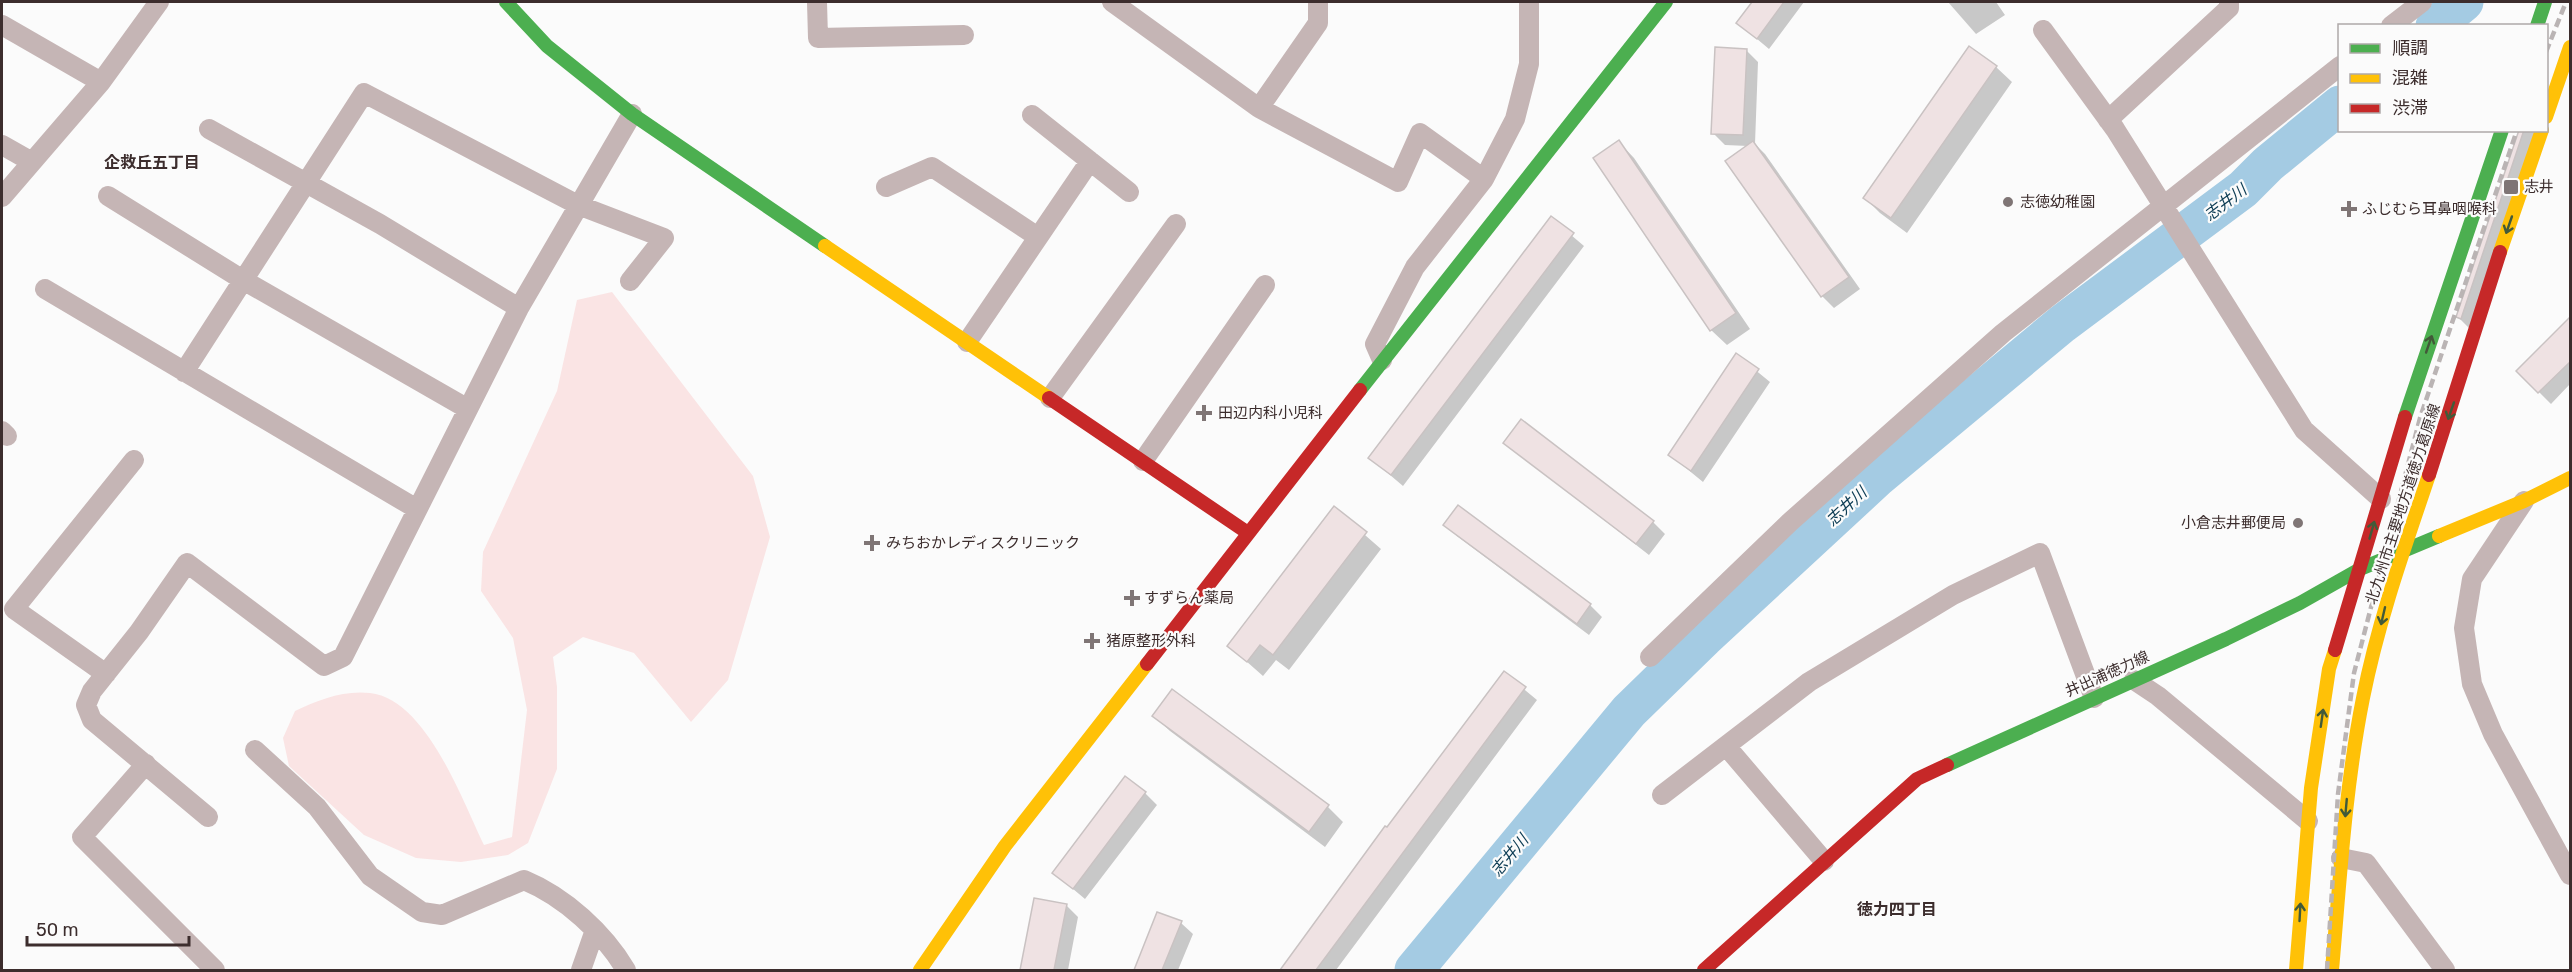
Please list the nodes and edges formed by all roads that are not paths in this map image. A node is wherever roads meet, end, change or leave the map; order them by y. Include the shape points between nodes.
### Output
1 (159, 2) edge
2 (506, 2) edge
3 (817, 2) edge
4 (1112, 2) edge
5 (1318, 2) edge
6 (1529, 2) edge
7 (1666, 2) edge
8 (2229, 2) edge
9 (2422, 2) edge
10 (2546, 2) edge
11 (2394, 24) edge
12 (2538, 24) edge
13 (2, 25) edge
14 (2043, 30) dead end
15 (964, 35) dead end
16 (2571, 47) edge
17 (2338, 68) edge
18 (101, 82) junction
19 (1259, 108) junction
20 (632, 114) junction
21 (2548, 114) edge
22 (1032, 115) dead end
23 (2108, 120) junction
24 (209, 129) dead end
25 (2501, 132) edge
26 (2541, 132) edge
27 (2, 145) edge
28 (1090, 161) junction
29 (32, 162) junction
30 (1484, 179) junction
31 (305, 182) junction
32 (886, 188) dead end
33 (1130, 192) dead end
34 (108, 196) dead end
35 (2, 197) edge
36 (2164, 204) junction
37 (578, 205) junction
38 (1176, 224) dead end
39 (1038, 237) junction
40 (243, 280) junction
41 (630, 281) dead end
42 (1265, 285) dead end
43 (45, 289) dead end
44 (519, 308) junction
45 (967, 342) junction
46 (1382, 360) junction
47 (184, 372) junction
48 (1050, 398) junction
49 (468, 409) junction
50 (134, 460) dead end
51 (1143, 461) junction
52 (2571, 478) edge
53 (2381, 499) junction
54 (2524, 501) junction
55 (417, 509) junction
56 (1248, 533) junction
57 (2401, 552) junction
58 (2360, 569) junction
59 (1650, 657) dead end
60 (106, 674) junction
61 (2134, 680) junction
62 (2094, 698) junction
63 (1726, 746) junction
64 (255, 750) dead end
65 (146, 765) junction
66 (1662, 795) dead end
67 (208, 817) dead end
68 (2308, 821) junction
69 (2341, 858) junction
70 (1824, 861) junction
71 (2571, 875) edge
72 (594, 930) junction
73 (1717, 966) edge
74 (928, 967) edge
75 (215, 970) edge
76 (580, 970) edge
77 (626, 970) edge
78 (2296, 970) edge
79 (2332, 970) edge
80 (2445, 970) edge

1 - 18 street
2 - 20 main road via 545,43
3 - 15 street via 818,38
4 - 19 street
5 - 19 street via 1318,23
6 - 30 street via 1529,64 1515,119
7 - 46 main road
8 - 23 street via 2229,8
9 - 11 street
10 - 12 main road
13 - 18 street
14 - 23 street
16 - 21 main road
17 - 36 street
18 - 29 street
19 - 30 street via 1398,182 1420,133
20 - 37 street
20 - 45 main road
22 - 28 street
23 - 36 street
24 - 31 street
53 -> 25 main road, 北九州市主要地方道徳力葛原線 via 2417,379
26 -> 57 main road, 北九州市主要地方道徳力葛原線
27 - 29 street
28 - 33 street
28 - 39 street
29 - 35 street
30 - 46 street via 1415,267 1375,344
31 - 37 street via 364,93
31 - 40 street
31 - 44 street
32 - 39 street via 932,167
34 - 40 street
36 - 53 street via 2304,430
36 - 59 street via 1994,341 1790,522
37 - 41 street via 664,238
37 - 44 street
38 - 48 street
39 - 45 street
40 - 47 street
40 - 49 street
42 - 51 street
43 - 47 street
44 - 49 street
45 - 48 main road
46 - 56 main road
47 - 55 street
48 - 51 main road
49 - 55 street
50 - 60 street via 14,609
51 - 56 main road
52 - 54 main road, 井出浦徳力線
58 -> 53 main road, 北九州市主要地方道徳力葛原線
54 - 57 main road, 井出浦徳力線
54 - 71 street via 2472,579 2464,628 2472,684 2493,734
55 - 60 street via 344,657 324,666 187,563
56 - 74 main road via 1005,846
57 - 58 main road, 井出浦徳力線
57 -> 69 main road, 北九州市主要地方道徳力葛原線 via 2363,698
58 - 61 main road, 井出浦徳力線 via 2300,603
68 -> 58 main road, 北九州市主要地方道徳力葛原線 via 2329,669
60 - 65 street via 86,705 92,720
61 - 62 main road, 井出浦徳力線
61 - 68 street
62 - 63 street via 2040,553 1953,595 1809,682
62 - 70 main road, 井出浦徳力線 via 1917,779
63 - 66 street
63 - 70 street
64 - 72 street via 317,807 370,876 422,912 442,915 524,880 545,889
65 - 67 street
65 - 75 street via 81,837
78 -> 68 main road, 北九州市主要地方道徳力葛原線
69 - 79 main road, 北九州市主要地方道徳力葛原線
69 - 80 street via 2366,863
70 - 73 main road, 井出浦徳力線
72 - 76 street
72 - 77 street via 615,951

